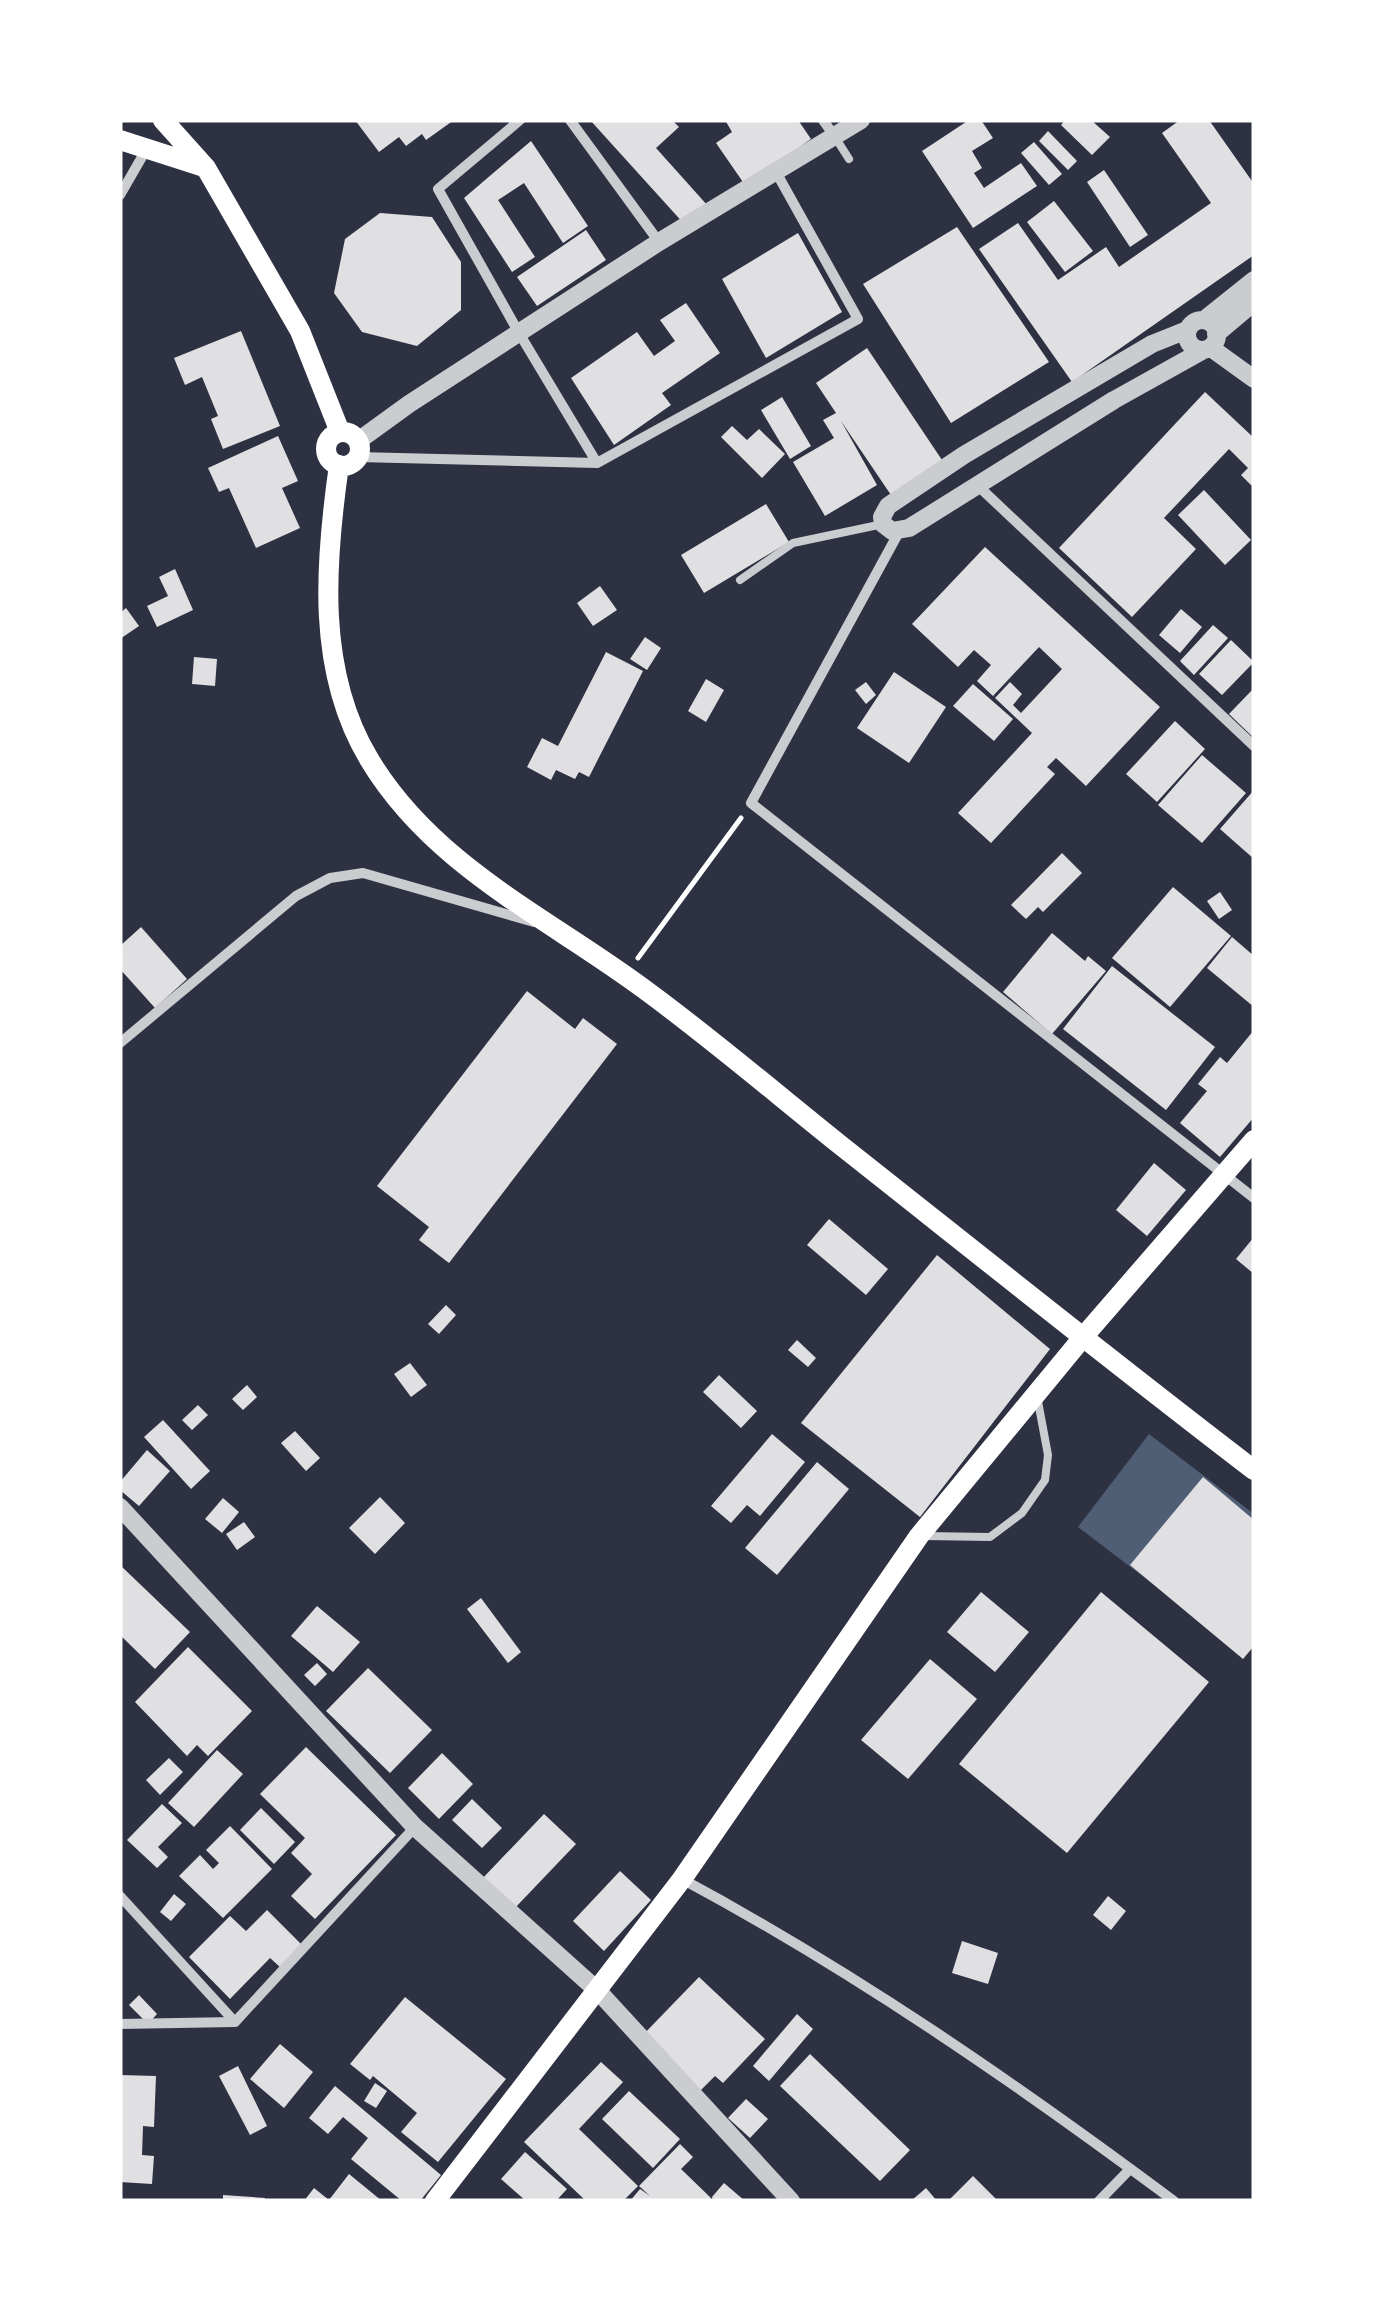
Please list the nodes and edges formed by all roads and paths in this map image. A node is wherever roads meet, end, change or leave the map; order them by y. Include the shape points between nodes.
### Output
1 (163, 120) edge
2 (520, 120) edge
3 (570, 120) edge
4 (823, 120) edge
5 (861, 120) edge
6 (835, 137) junction
7 (120, 140) edge
8 (146, 150) junction
9 (848, 159) dead end
10 (206, 168) junction
11 (776, 172) junction
12 (120, 195) edge
13 (659, 242) junction
14 (1254, 280) edge
15 (1254, 302) edge
16 (519, 333) junction
17 (1204, 337) junction
18 (1254, 379) edge
19 (349, 449) junction
20 (598, 463) junction
21 (976, 484) junction
22 (890, 528) junction
23 (740, 580) dead end
24 (1254, 746) edge
25 (751, 803) junction
26 (554, 928) junction
27 (626, 976) junction
28 (120, 1043) edge
29 (1254, 1140) edge
30 (1223, 1177) junction
31 (1254, 1198) edge
32 (1084, 1336) junction
33 (1037, 1394) junction
34 (1254, 1470) edge
35 (120, 1507) edge
36 (919, 1536) junction
37 (415, 1827) junction
38 (682, 1879) junction
39 (120, 1896) edge
40 (598, 1991) junction
41 (236, 2022) junction
42 (120, 2024) edge
43 (1130, 2168) junction
44 (435, 2201) edge
45 (791, 2201) edge
46 (1099, 2201) edge
47 (1174, 2201) edge

1 - 10 main road
2 - 16 street via 438,189
3 - 13 street
4 - 6 street
5 - 6 street
6 - 9 lane
6 - 11 street
7 - 8 main road
8 - 10 main road
8 - 12 street
10 - 19 main road via 300,331
11 - 13 street
11 - 20 street via 858,319
13 - 16 street
14 - 17 street
15 - 17 street
16 - 19 street
16 - 20 street
17 - 18 street
17 - 21 street
17 - 22 street via 1152,344 964,455 892,502 884,511
19 - 20 street
19 - 26 main road via 328,557 338,686 392,794 455,860
21 - 22 street via 909,528
21 - 24 street
22 - 23 lane via 792,543
22 - 25 street
25 - 27 path
25 - 30 street
26 - 27 main road
26 - 28 street via 363,873 330,878 296,896
27 - 32 main road
29 - 30 main road
30 - 31 street
30 - 32 main road
32 - 33 main road
32 - 34 main road
33 - 36 main road
33 - 36 lane via 1048,1455 1045,1480 1022,1512 990,1536
35 - 37 street
36 - 38 main road
37 - 40 street
37 - 41 street
38 - 40 main road
38 - 43 street via 768,1925 942,2036
39 - 41 street
40 - 44 main road
40 - 45 street
41 - 42 street
43 - 46 street
43 - 47 street

